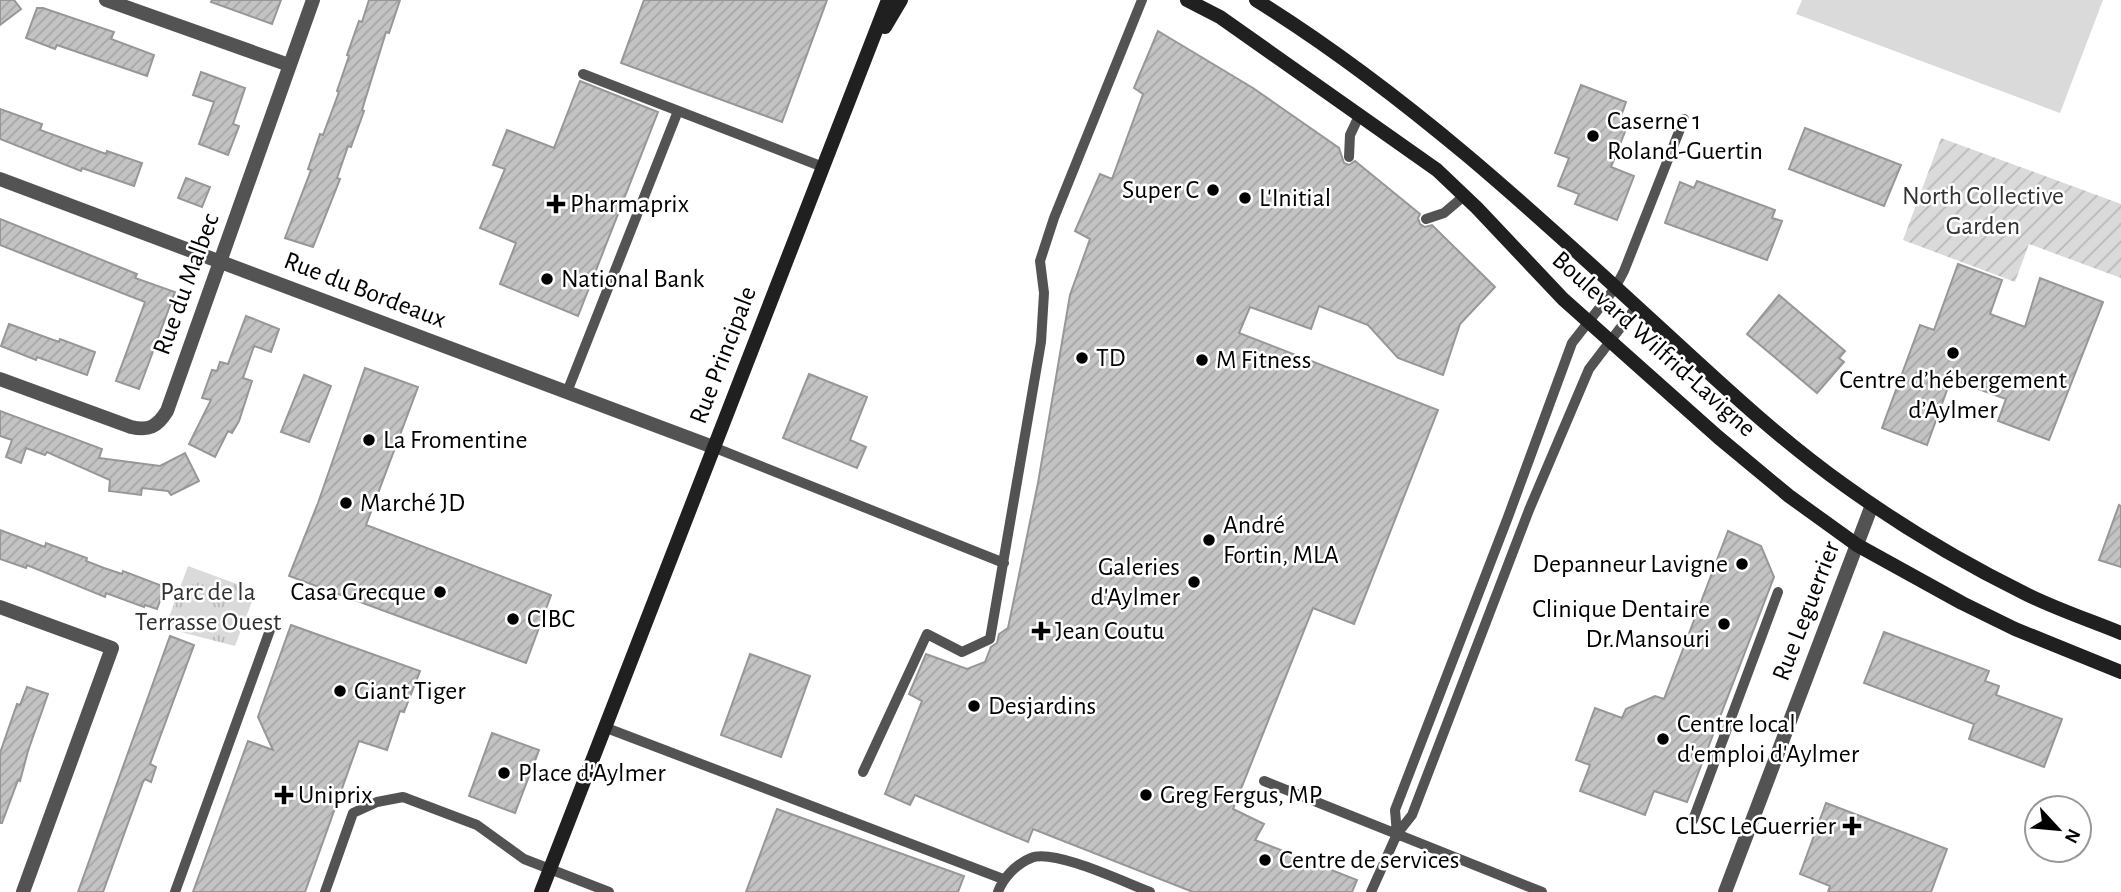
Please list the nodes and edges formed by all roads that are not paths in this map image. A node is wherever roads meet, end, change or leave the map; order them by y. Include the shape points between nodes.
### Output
1 (106, 0) edge
2 (313, 0) edge
3 (888, 0) edge
4 (901, 0) edge
5 (1142, 0) edge
6 (1187, 0) edge
7 (1255, 0) edge
8 (864, 61) junction
9 (289, 65) junction
10 (583, 74) dead end
11 (678, 111) junction
12 (1360, 114) junction
13 (1684, 119) dead end
14 (1349, 157) dead end
15 (822, 167) junction
16 (0, 179) edge
17 (1464, 196) junction
18 (1426, 219) dead end
19 (221, 262) junction
20 (1615, 288) junction
21 (1637, 306) junction
22 (1588, 320) junction
23 (1610, 339) junction
24 (0, 379) edge
25 (567, 392) junction
26 (713, 447) junction
27 (1872, 505) junction
28 (1857, 545) junction
29 (1004, 564) junction
30 (1778, 592) dead end
31 (0, 607) edge
32 (270, 630) dead end
33 (2121, 633) edge
34 (2121, 672) edge
35 (604, 727) junction
36 (863, 772) dead end
37 (1264, 781) dead end
38 (1693, 820) dead end
39 (1397, 834) junction
40 (549, 870) junction
41 (1003, 879) junction
42 (23, 892) edge
43 (175, 892) edge
44 (325, 892) edge
45 (541, 892) edge
46 (609, 892) edge
47 (998, 892) edge
48 (1150, 892) edge
49 (1371, 892) edge
50 (1542, 892) edge
51 (1725, 892) edge

1 - 9 street
2 - 9 street, Rue du Malbec
3 - 8 main road, Rue Principale
4 - 8 main road
5 - 29 lane via 1040,261 1044,293 1041,342
6 - 12 main road, Boulevard Wilfrid-Lavigne via 1220,17
7 - 20 main road, Boulevard Wilfrid-Lavigne via 1348,60 1417,112
8 - 15 main road, Rue Principale
9 - 19 street, Rue du Malbec
10 - 11 lane
11 - 15 lane
11 - 25 lane
12 - 14 lane via 1350,135
12 - 17 main road, Boulevard Wilfrid-Lavigne via 1437,170
13 - 20 lane
15 - 26 main road, Rue Principale
16 - 19 street, Rue du Bordeaux
17 - 18 lane via 1444,213
17 - 22 main road, Boulevard Wilfrid-Lavigne
19 - 24 street, Rue du Malbec via 167,411 152,428 131,427
19 - 25 street, Rue du Bordeaux
20 - 21 main road, Boulevard Wilfrid-Lavigne
20 - 22 lane
21 - 23 lane
21 - 27 main road, Boulevard Wilfrid-Lavigne via 1783,438
22 - 23 main road, Boulevard Wilfrid-Lavigne
22 - 39 lane via 1572,343 1395,810
23 - 28 main road, Boulevard Wilfrid-Lavigne via 1755,470
23 - 39 lane via 1589,369 1529,510 1412,815
25 - 26 street, Rue du Bordeaux
26 - 29 lane
26 - 35 main road, Rue Principale
27 - 28 street, Rue Leguerrier
27 - 33 main road, Boulevard Wilfrid-Lavigne via 2018,590
28 - 34 main road, Boulevard Wilfrid-Lavigne via 2015,629
28 - 51 street, Rue Leguerrier
29 - 36 lane via 990,639 962,652 927,634
30 - 38 lane
31 - 42 street via 112,648
32 - 43 lane
35 - 40 main road, Rue Principale
35 - 41 lane
37 - 39 lane
39 - 49 lane
39 - 50 lane
40 - 44 lane via 524,859 477,825 403,797 353,813
40 - 45 main road, Rue Principale
40 - 46 lane
41 - 47 lane
41 - 48 lane via 1032,857 1059,857

